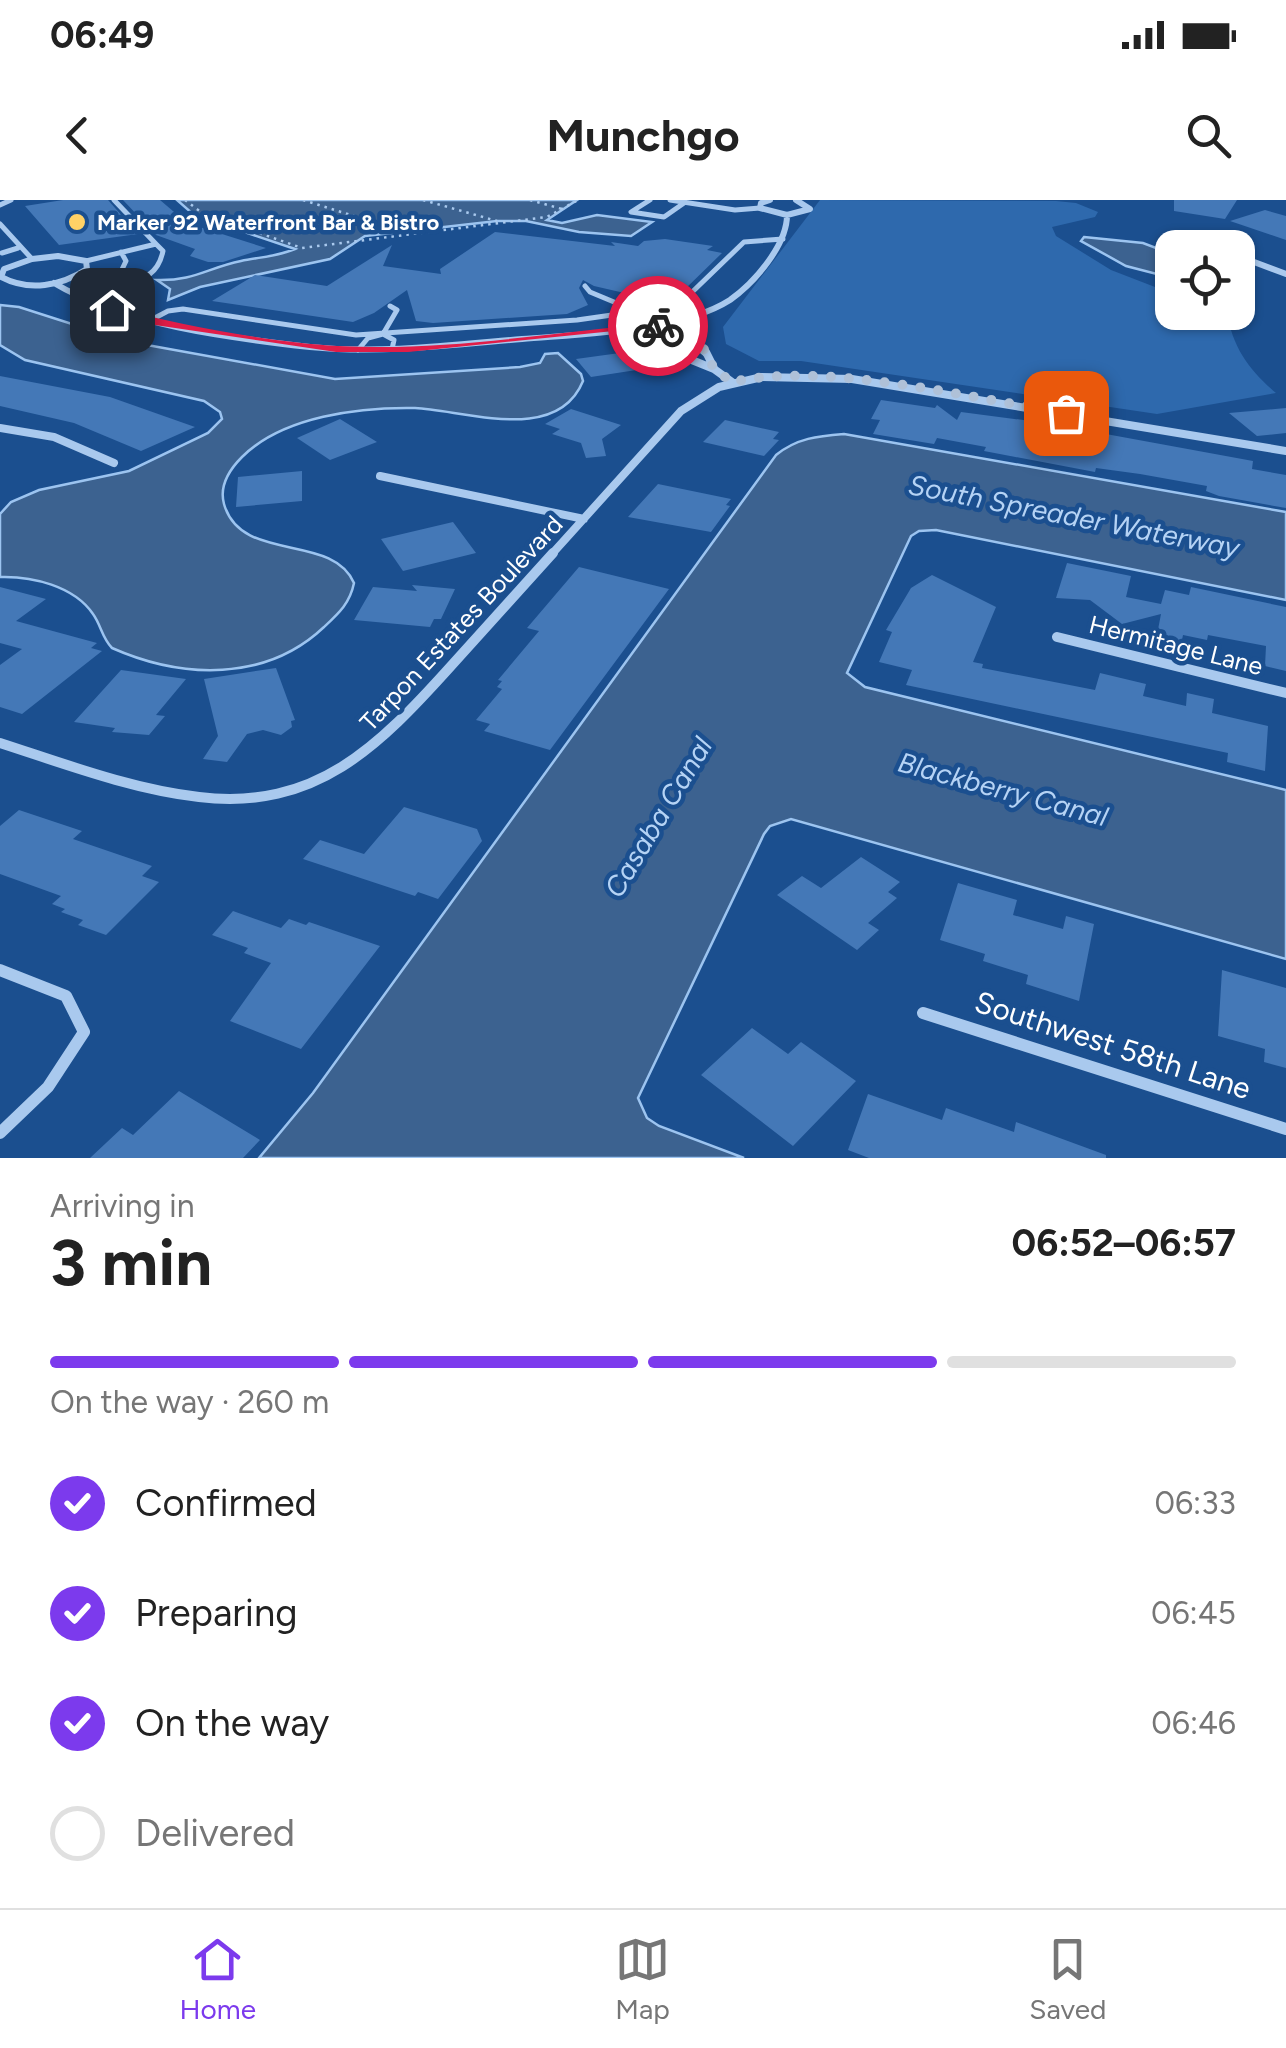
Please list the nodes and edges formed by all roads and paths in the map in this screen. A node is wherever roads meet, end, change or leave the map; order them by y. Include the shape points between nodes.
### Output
1 (11, 200) edge
2 (114, 200) edge
3 (186, 200) edge
4 (303, 200) edge
5 (423, 200) edge
6 (530, 200) edge
7 (578, 200) edge
8 (650, 200) edge
9 (670, 200) edge
10 (768, 200) edge
11 (796, 200) edge
12 (684, 204) junction
13 (759, 204) edge
14 (0, 205) edge
15 (562, 209) junction
16 (787, 215) junction
17 (502, 223) junction
18 (0, 224) edge
19 (413, 234) junction
20 (783, 240) junction
21 (156, 244) junction
22 (18, 248) junction
23 (121, 252) junction
24 (2, 253) edge
25 (32, 259) junction
26 (86, 261) junction
27 (1255, 262) edge
28 (2, 269) edge
29 (1286, 274) edge
30 (74, 278) junction
31 (2, 281) edge
32 (54, 283) junction
33 (585, 286) dead end
34 (390, 306) dead end
35 (112, 310) junction
36 (638, 312) junction
37 (149, 321) junction
38 (668, 324) junction
39 (638, 329) junction
40 (382, 334) junction
41 (358, 350) junction
42 (392, 350) junction
43 (714, 369) junction
44 (732, 382) junction
45 (0, 428) edge
46 (1286, 451) edge
47 (114, 463) dead end
48 (380, 476) dead end
49 (584, 519) junction
50 (1056, 637) dead end
51 (1286, 693) edge
52 (0, 743) edge
53 (0, 970) edge
54 (923, 1013) dead end
55 (1286, 1129) edge
56 (0, 1133) edge

1 - 14 lane
2 - 21 lane
3 - 19 path via 206,215 302,248
4 - 19 path
5 - 17 path
6 - 15 path
7 - 15 path
8 - 12 lane via 631,212 664,217
9 - 12 lane
10 - 13 street
11 - 16 street via 810,209
12 - 13 lane via 735,210
13 - 16 street
15 - 17 path
16 - 20 street
17 - 19 path
18 - 22 lane
20 - 36 lane via 744,242 686,298
20 - 38 street via 728,302
21 - 23 lane
21 - 23 lane via 163,251 157,268 132,283 117,280 126,261
22 - 24 lane
22 - 25 lane
23 - 26 lane
25 - 26 street
25 - 28 street
26 - 30 street via 87,269
27 - 29 street
28 - 31 street
30 - 32 street
30 - 35 street via 104,296
31 - 32 street
32 - 35 street
33 - 36 lane
34 - 40 lane via 397,310
35 - 37 street
36 - 38 lane
36 - 39 lane via 630,318
36 - 40 lane
37 - 40 lane via 183,310
37 - 41 street
38 - 39 street
38 - 43 street via 705,350
39 - 42 street
39 - 43 street
40 - 41 lane
40 - 42 lane via 394,340
41 - 42 street
43 - 44 street
44 - 46 street, Tarpon Estates Boulevard via 785,375 852,380
44 - 49 street, Tarpon Estates Boulevard via 690,403
45 - 47 street via 54,437
48 - 49 street
49 - 52 street, Tarpon Estates Boulevard via 393,730 332,774 246,798 188,799
50 - 51 street, Hermitage Lane
53 - 56 street via 66,996 84,1032 68,1066
54 - 55 street, Southwest 58th Lane

